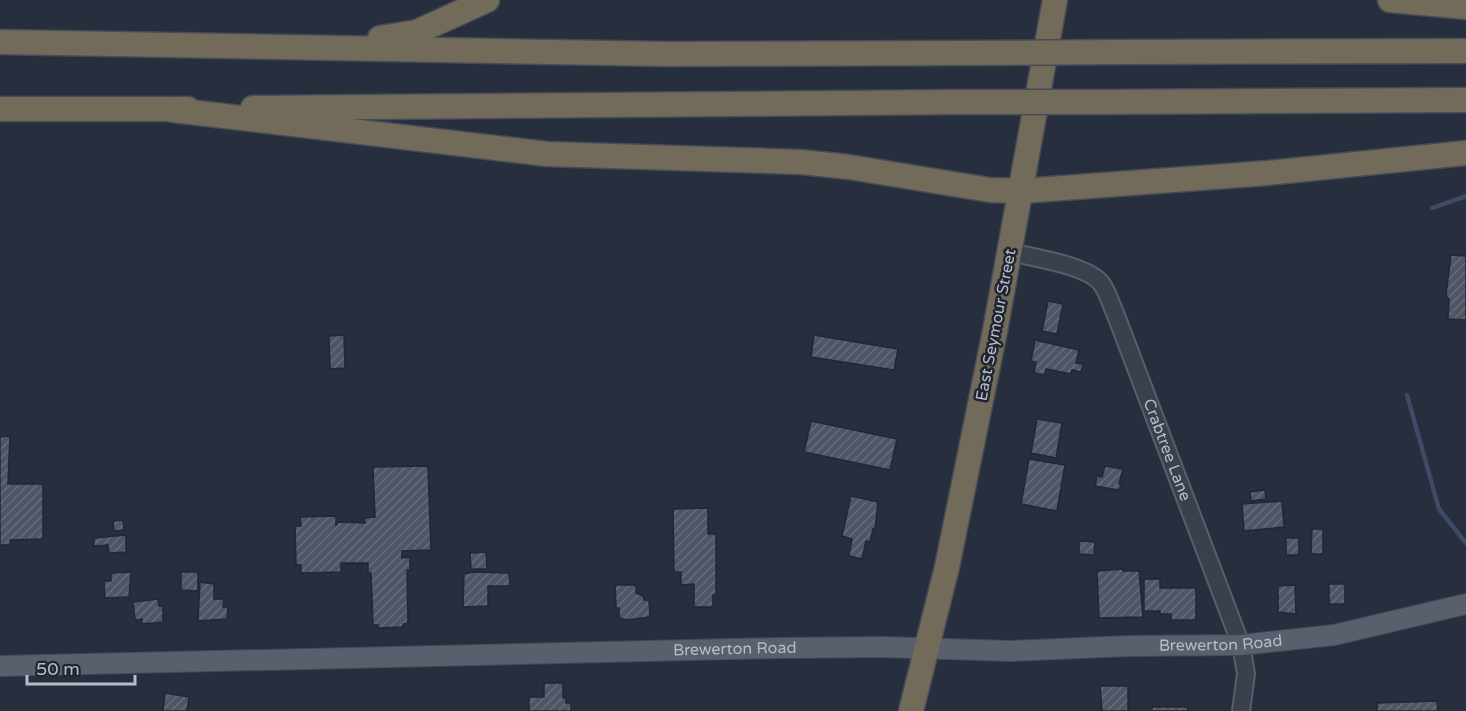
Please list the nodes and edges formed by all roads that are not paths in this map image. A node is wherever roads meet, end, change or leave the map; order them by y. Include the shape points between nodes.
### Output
1 (487, 0) edge
2 (1055, 0) edge
3 (1390, 0) edge
4 (1466, 8) edge
5 (442, 11) edge
6 (0, 42) edge
7 (300, 47) junction
8 (1466, 51) edge
9 (1466, 100) edge
10 (0, 109) edge
11 (172, 110) junction
12 (1466, 153) edge
13 (1022, 191) junction
14 (1011, 252) junction
15 (1466, 604) edge
16 (1241, 645) junction
17 (925, 649) junction
18 (0, 666) edge
19 (911, 711) edge
20 (1241, 711) edge

1 - 5 highway
2 - 13 highway, East Seymour Street
3 - 4 highway
5 - 7 highway via 393,37
6 - 7 highway
7 - 8 highway, bridge via 666,54
9 - 11 highway, bridge via 394,105
10 - 11 highway
11 - 13 highway via 547,154 801,162 990,190
12 - 13 highway via 1268,173
13 - 14 highway, East Seymour Street
14 - 16 street, Crabtree Lane via 1070,267 1101,282
14 - 17 highway, East Seymour Street via 947,567
15 - 16 main road, Brewerton Road via 1334,635
16 - 17 main road, Brewerton Road via 1010,651
16 - 20 street, Crabtree Lane via 1246,674
17 - 18 main road, Brewerton Road
17 - 19 highway, East Seymour Street

